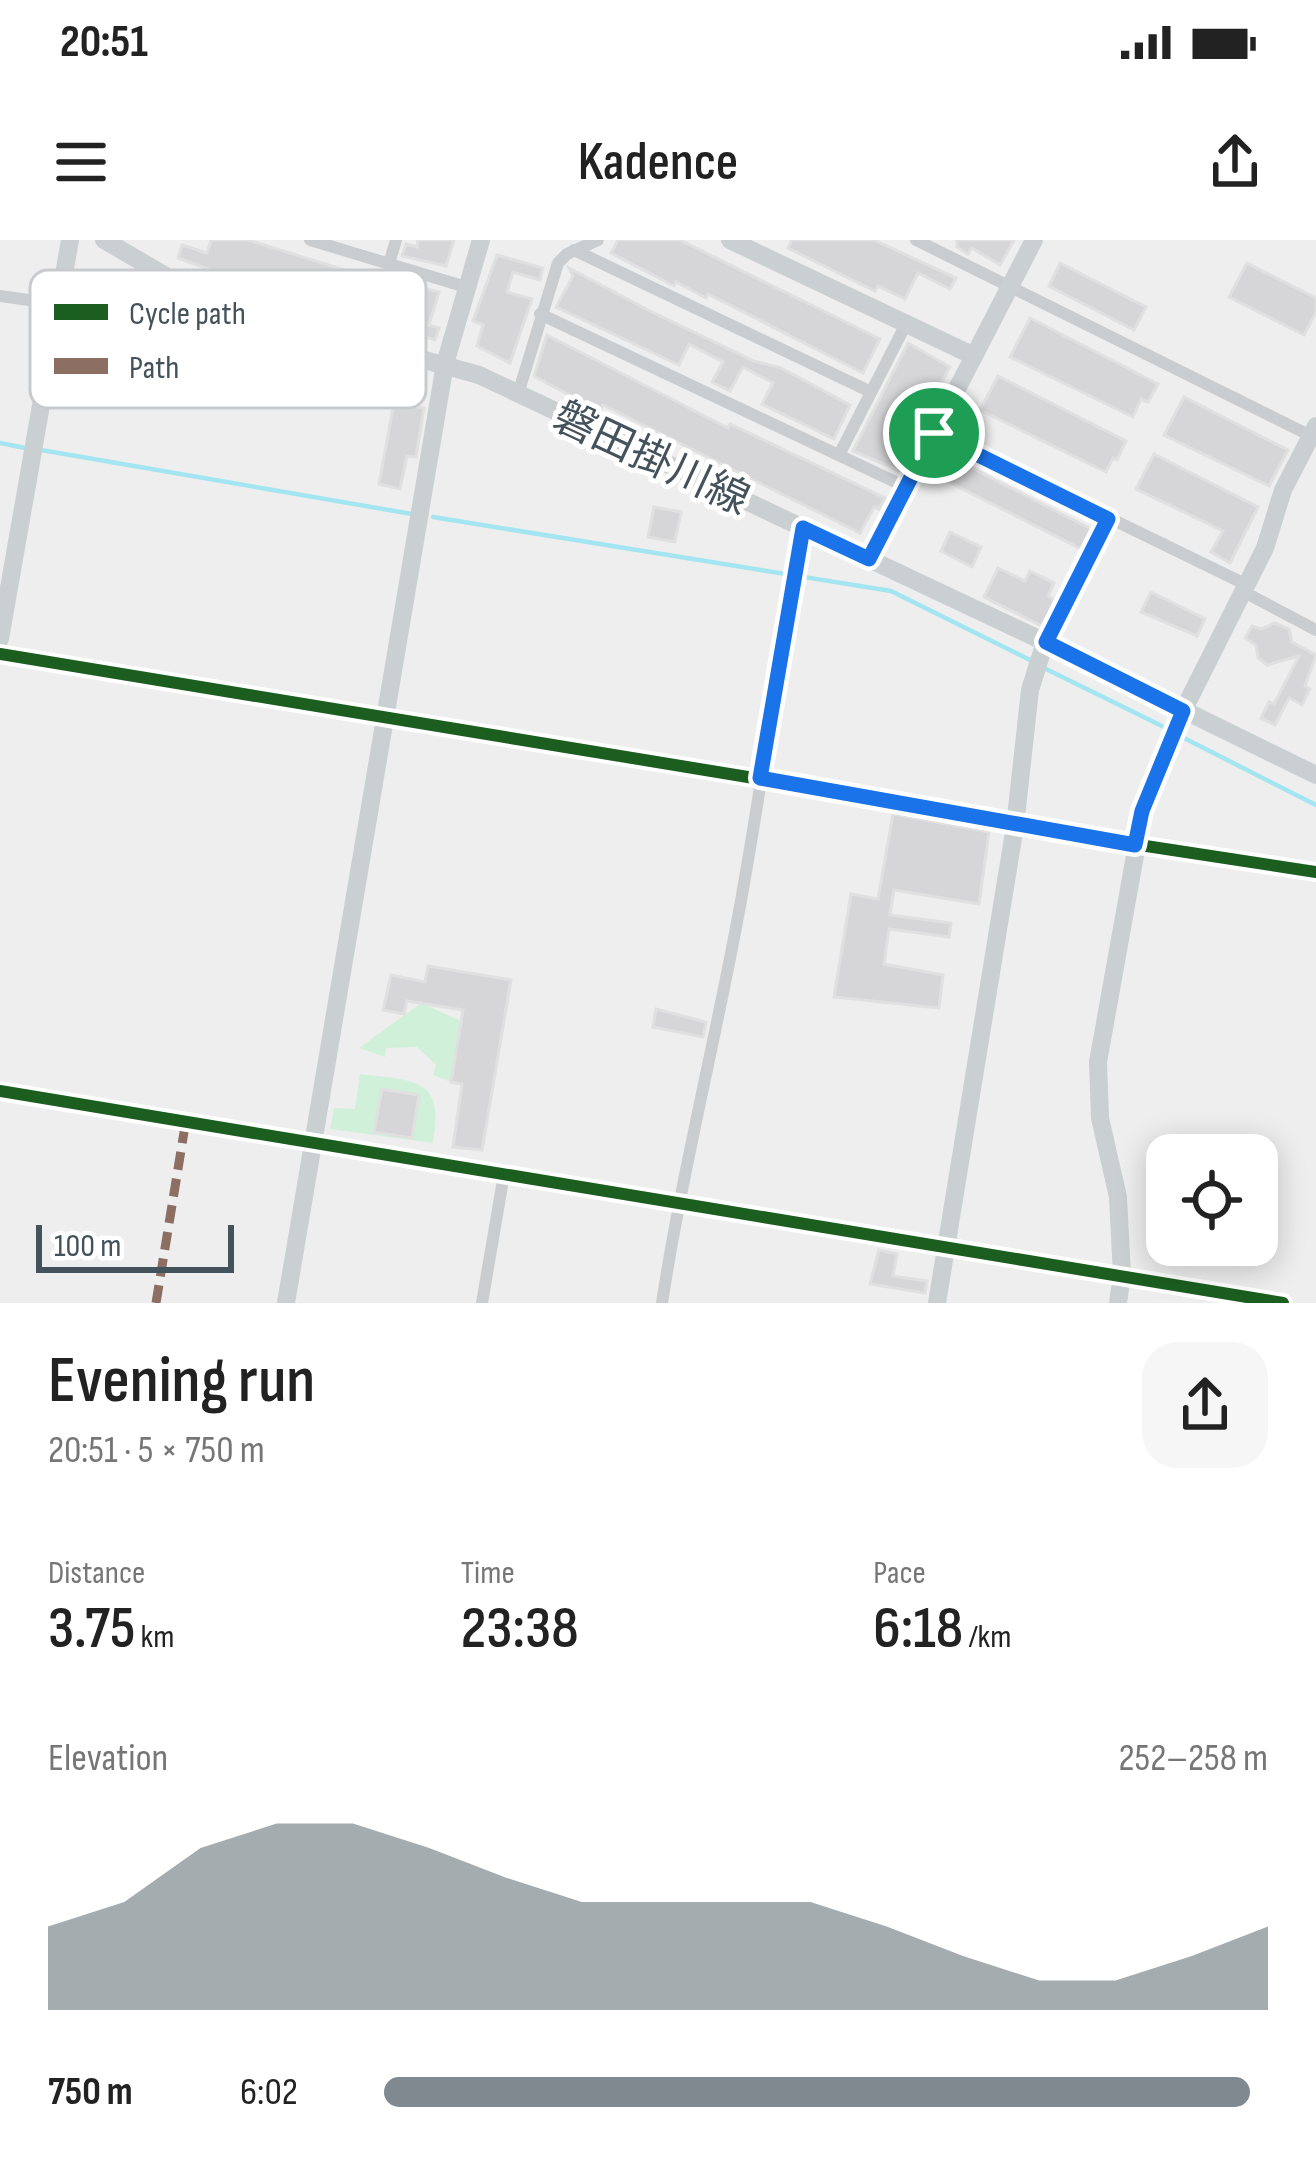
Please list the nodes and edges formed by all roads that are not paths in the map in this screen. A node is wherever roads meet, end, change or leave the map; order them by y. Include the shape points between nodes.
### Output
1 (70, 240) edge
2 (104, 240) edge
3 (314, 240) edge
4 (396, 240) edge
5 (481, 240) edge
6 (598, 240) edge
7 (916, 240) edge
8 (1034, 240) edge
9 (739, 242) edge
10 (944, 246) edge
11 (574, 250) junction
12 (389, 264) junction
13 (64, 270) edge
14 (156, 270) edge
15 (409, 270) edge
16 (426, 275) edge
17 (1011, 285) junction
18 (466, 287) junction
19 (0, 296) edge
20 (30, 300) edge
21 (540, 314) junction
22 (905, 324) junction
23 (974, 356) junction
24 (426, 359) edge
25 (446, 364) junction
26 (871, 392) junction
27 (518, 394) junction
28 (39, 408) edge
29 (1313, 431) edge
30 (934, 433) junction
31 (839, 455) junction
32 (906, 488) junction
33 (1108, 519) junction
34 (803, 528) junction
35 (869, 559) junction
36 (1245, 588) junction
37 (1316, 630) edge
38 (0, 639) edge
39 (1046, 642) junction
40 (0, 654) edge
41 (1183, 711) junction
42 (388, 717) junction
43 (1316, 775) edge
44 (760, 778) junction
45 (1015, 826) junction
46 (1135, 845) junction
47 (1316, 872) edge
48 (0, 1091) edge
49 (313, 1140) junction
50 (504, 1174) junction
51 (679, 1203) junction
52 (947, 1245) junction
53 (1122, 1275) junction
54 (286, 1303) edge
55 (482, 1303) edge
56 (662, 1303) edge
57 (937, 1303) edge
58 (1118, 1303) edge
59 (1282, 1303) edge

1 - 13 street
2 - 14 street, 磐田掛川線
3 - 12 street
4 - 12 street
5 - 18 street
6 - 11 street
7 - 10 street
8 - 17 street
9 - 22 street
10 - 17 street
11 - 21 street via 558,263
11 - 26 street
12 - 15 street
16 - 18 street
17 - 23 street
17 - 29 street
18 - 25 street
19 - 20 street
21 - 27 street
21 - 31 street
22 - 23 street
22 - 26 street
23 - 30 street
24 - 25 street, 磐田掛川線
25 - 27 street, 磐田掛川線
25 - 42 street
26 - 31 street
27 - 34 street, 磐田掛川線
28 - 38 street
29 - 36 street
30 - 32 street
30 - 33 street
31 - 32 street
32 - 35 street
33 - 36 street
33 - 39 street
34 - 35 street, 磐田掛川線
34 - 44 street
35 - 39 street, 磐田掛川線
36 - 37 street
36 - 41 street
39 - 41 street, 磐田掛川線
39 - 45 street via 1030,690
40 - 42 street
41 - 43 street, 磐田掛川線
41 - 46 street
42 - 44 street
42 - 49 street
44 - 45 street
44 - 51 street
45 - 46 street
45 - 52 street
46 - 47 street
46 - 53 street via 1098,1062
48 - 49 street
49 - 50 street
49 - 54 street
50 - 51 street
50 - 55 street
51 - 52 street
51 - 56 street
52 - 53 street
52 - 57 street
53 - 58 street
53 - 59 street

